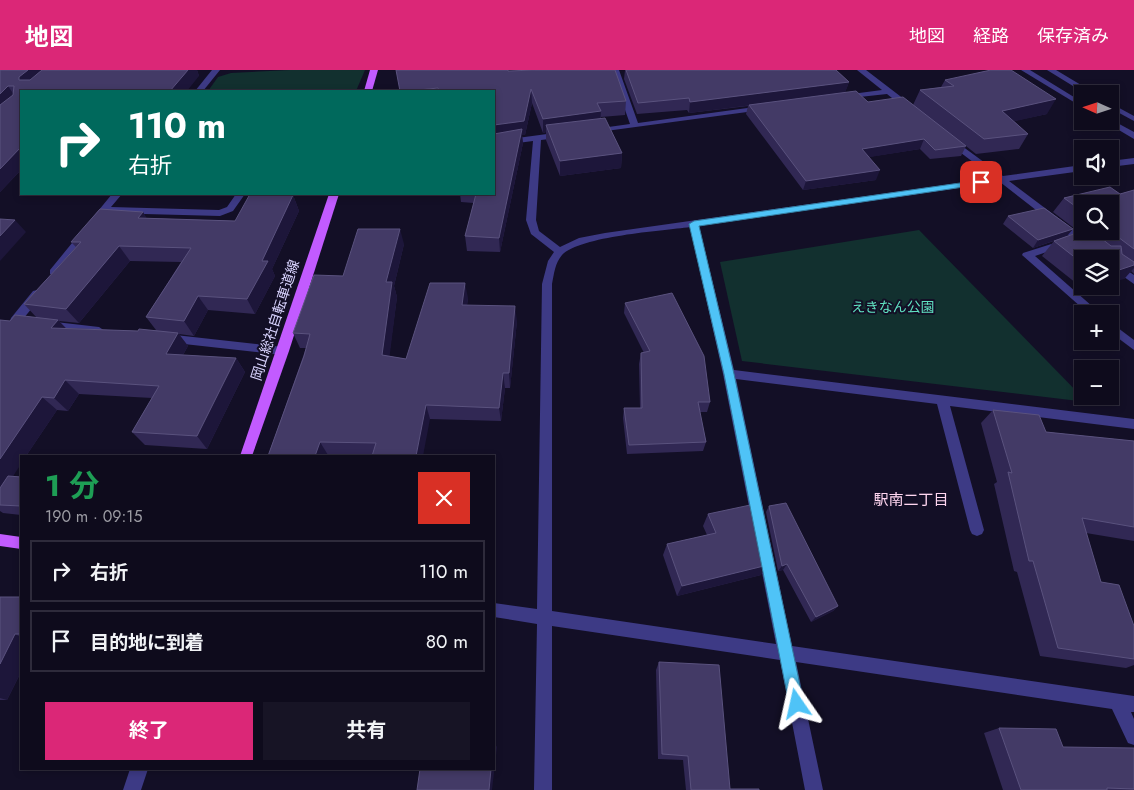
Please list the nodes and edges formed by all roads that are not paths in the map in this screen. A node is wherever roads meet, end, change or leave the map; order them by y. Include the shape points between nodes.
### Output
1 (216, 70) edge
2 (374, 70) edge
3 (615, 70) edge
4 (861, 70) edge
5 (1025, 70) edge
6 (1051, 70) edge
7 (1077, 85) edge
8 (200, 90) edge
9 (368, 90) edge
10 (889, 91) junction
11 (830, 99) edge
12 (1074, 100) edge
13 (772, 107) edge
14 (1119, 110) edge
15 (919, 115) edge
16 (1134, 119) edge
17 (635, 126) junction
18 (1119, 127) edge
19 (586, 132) edge
20 (941, 133) edge
21 (576, 134) edge
22 (1134, 136) edge
23 (537, 138) junction
24 (495, 143) edge
25 (1134, 161) edge
26 (1119, 163) edge
27 (1074, 169) edge
28 (1000, 180) junction
29 (116, 195) edge
30 (239, 195) edge
31 (334, 195) edge
32 (104, 210) junction
33 (694, 224) junction
34 (1074, 235) edge
35 (1074, 239) edge
36 (1081, 240) edge
37 (1094, 250) edge
38 (560, 251) junction
39 (1119, 269) edge
40 (1134, 280) edge
41 (1085, 305) edge
42 (0, 320) edge
43 (25, 322) junction
44 (114, 332) edge
45 (1119, 334) edge
46 (154, 337) edge
47 (1134, 346) edge
48 (283, 352) junction
49 (729, 374) junction
50 (942, 400) junction
51 (1134, 424) edge
52 (246, 455) edge
53 (977, 530) dead end
54 (0, 540) edge
55 (20, 543) edge
56 (495, 610) edge
57 (544, 617) junction
58 (786, 652) junction
59 (1117, 701) junction
60 (1134, 704) edge
61 (1134, 737) edge
62 (139, 770) edge
63 (132, 790) edge
64 (543, 790) edge
65 (814, 790) edge

1 - 8 street
2 - 9 main road
3 - 17 street
4 - 10 street
5 - 12 street
6 - 7 street
10 - 11 street
10 - 15 street
13 - 17 street
14 - 16 street
17 - 19 street
18 - 22 street
20 - 28 street
21 - 23 street
23 - 24 street
23 - 38 street via 531,220 534,232
25 - 26 street
27 - 28 street
28 - 33 street
28 - 34 street
29 - 32 street
30 - 32 street via 230,209 220,212
31 - 48 main road, 岡山総社自転車道線
32 - 43 street
33 - 38 street via 587,240
33 - 49 street
35 - 41 street via 1027,255
36 - 37 street
38 - 57 street via 552,258 547,284
39 - 40 street
42 - 43 street
43 - 44 street
45 - 47 street
46 - 48 street
48 - 52 main road, 岡山総社自転車道線
49 - 50 street
49 - 58 street
50 - 51 street
50 - 53 street
54 - 55 main road
56 - 57 street
57 - 58 street
57 - 64 street
58 - 59 street
58 - 65 street
59 - 60 street
59 - 61 street
62 - 63 street

